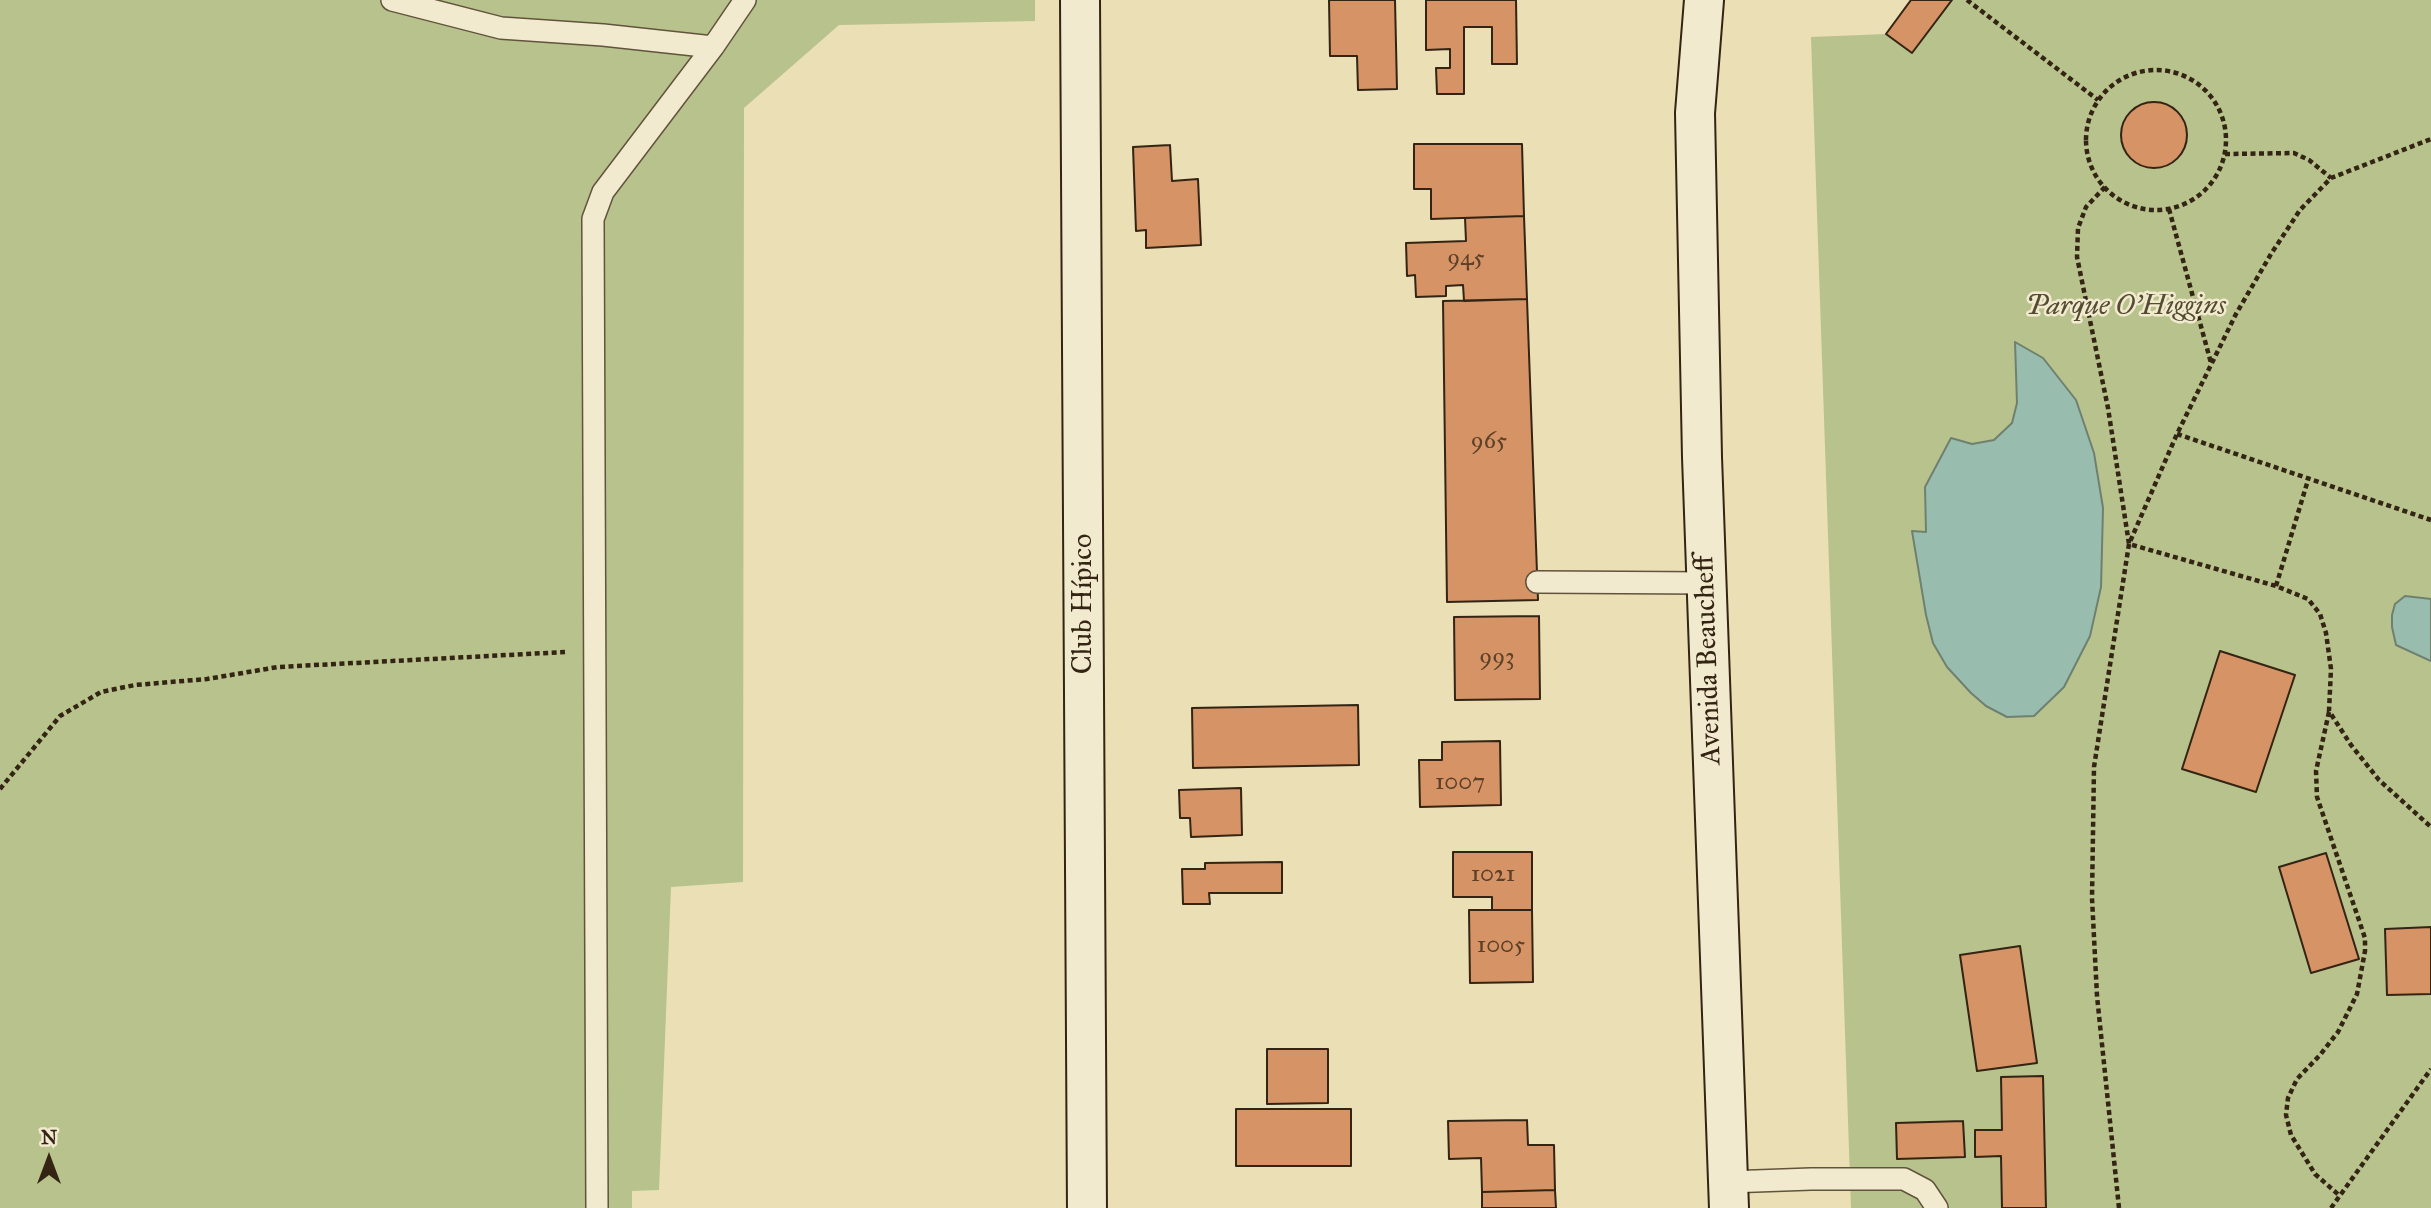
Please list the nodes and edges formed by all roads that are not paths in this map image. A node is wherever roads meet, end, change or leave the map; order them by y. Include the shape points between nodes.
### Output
1 (392, 0) edge
2 (744, 0) edge
3 (1080, 0) edge
4 (1679, 0) edge
5 (1704, 0) edge
6 (713, 47) junction
7 (1695, 113) junction
8 (1537, 582) dead end
9 (1707, 583) junction
10 (1729, 1195) edge
11 (597, 1208) edge
12 (1087, 1208) edge
13 (1937, 1208) edge

1 - 6 lane via 501,28
2 - 6 lane
3 - 12 main road, Club Hípico
4 - 7 main road, Avenida Beaucheff
5 - 7 main road, Avenida Beaucheff
6 - 11 lane via 603,192 593,219
7 - 9 main road, Avenida Beaucheff
8 - 9 lane
9 - 10 main road, Avenida Beaucheff
10 - 13 lane via 1811,1179 1903,1179 1925,1190

